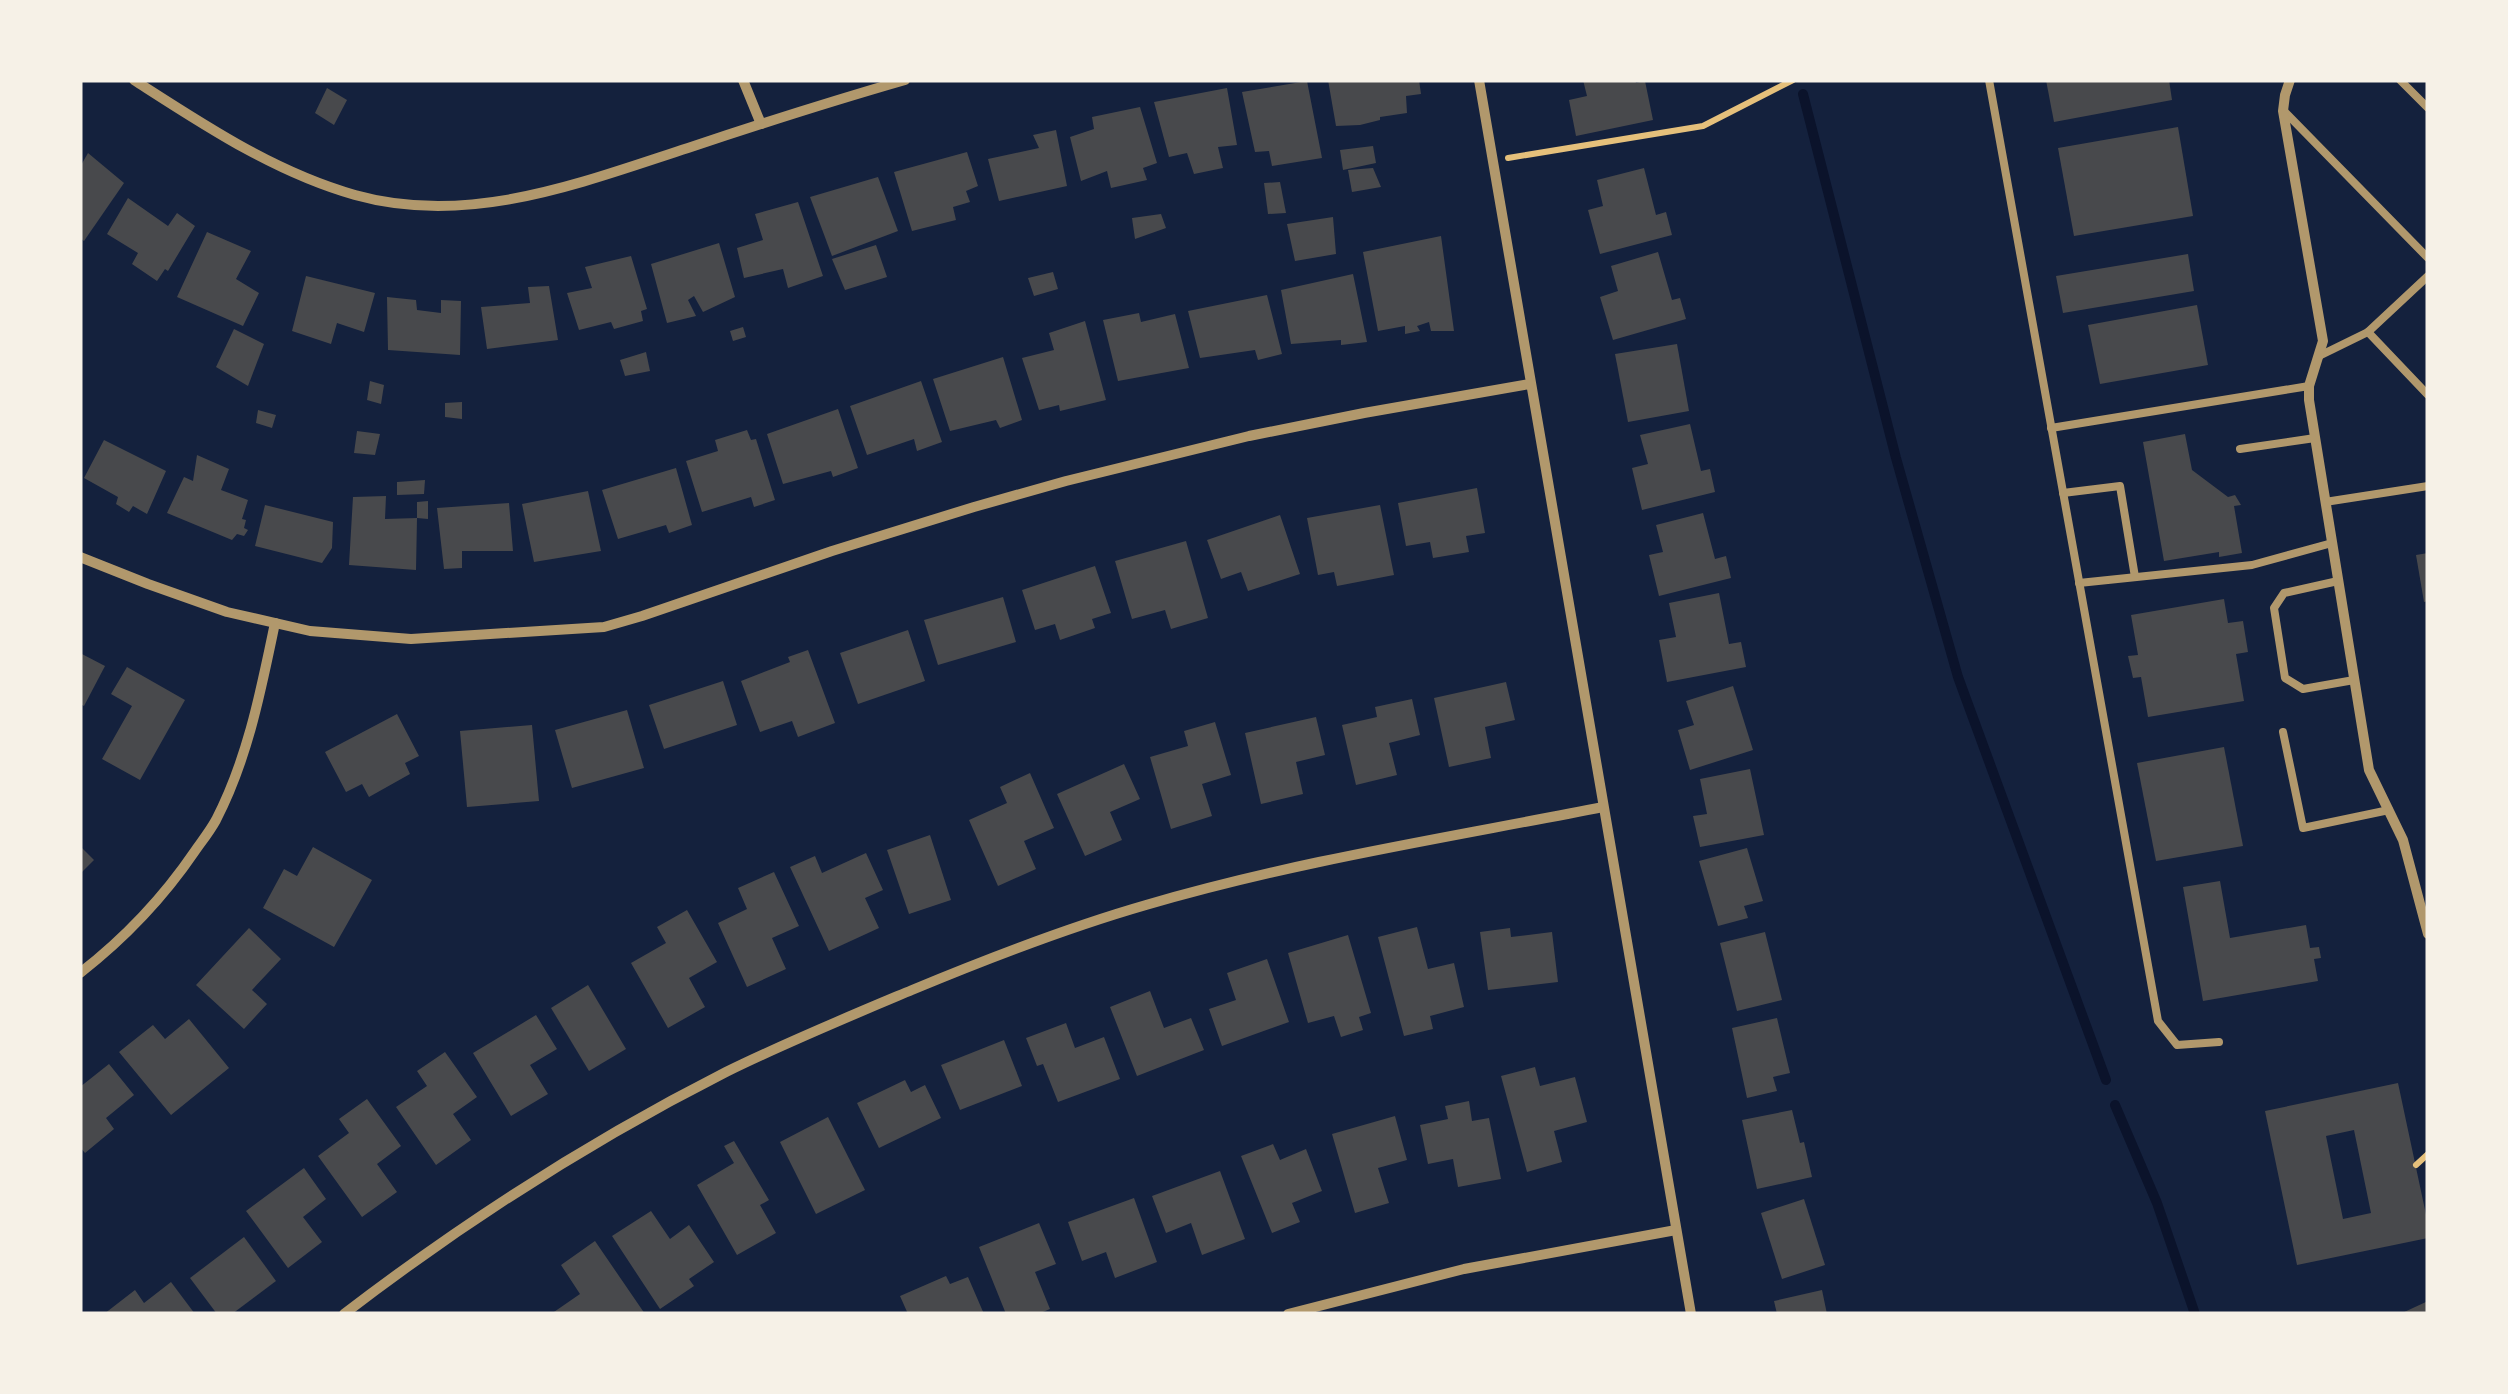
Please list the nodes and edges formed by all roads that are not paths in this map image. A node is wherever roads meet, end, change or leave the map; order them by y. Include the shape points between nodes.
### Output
1 (134, 80) edge
2 (743, 80) edge
3 (905, 80) edge
4 (1478, 80) edge
5 (1989, 80) edge
6 (2290, 80) edge
7 (2400, 80) edge
8 (2428, 108) edge
9 (2284, 111) junction
10 (761, 124) junction
11 (2428, 258) edge
12 (2428, 276) edge
13 (2368, 332) junction
14 (2319, 356) junction
15 (1530, 384) junction
16 (2309, 386) junction
17 (2428, 395) edge
18 (2051, 428) junction
19 (2315, 438) junction
20 (2240, 449) dead end
21 (2428, 486) edge
22 (2063, 493) junction
23 (2325, 502) junction
24 (2332, 543) junction
25 (80, 556) edge
26 (2134, 578) junction
27 (2338, 581) junction
28 (2080, 583) junction
29 (275, 622) junction
30 (2354, 680) junction
31 (2283, 732) dead end
32 (1603, 808) junction
33 (2389, 810) junction
34 (2428, 934) edge
35 (80, 973) edge
36 (2219, 1042) dead end
37 (1676, 1230) junction
38 (344, 1314) edge
39 (1288, 1314) edge
40 (1691, 1314) edge

1 - 10 street via 255,155 357,196 408,205 505,202
2 - 10 street
3 - 10 street
4 - 15 street
5 - 18 lane
6 - 9 street
7 - 8 lane
9 - 11 lane
9 - 14 street via 2322,341
12 - 13 lane
13 - 14 lane
13 - 17 lane
14 - 16 street
15 - 29 street via 1268,432 1066,481 604,627 411,640
15 - 32 street
16 - 18 lane
16 - 19 street
18 - 22 lane
19 - 20 lane
19 - 23 street
21 - 23 lane
22 - 26 lane via 2120,486
22 - 28 lane
23 - 24 street
24 - 26 lane via 2252,565
24 - 27 street
25 - 29 street via 226,612
26 - 28 lane
27 - 30 street
27 - 30 lane via 2284,593 2274,608 2276,626 2285,678 2303,689
28 - 36 lane via 2158,1022 2177,1045
29 - 35 street via 257,708 215,821 159,900
30 - 33 street via 2369,770
31 - 33 lane via 2303,828
32 - 37 street
32 - 38 street via 1325,861 1148,904 978,963 726,1072 626,1126 451,1236
33 - 34 street via 2404,840
37 - 39 street via 1464,1269
37 - 40 street

